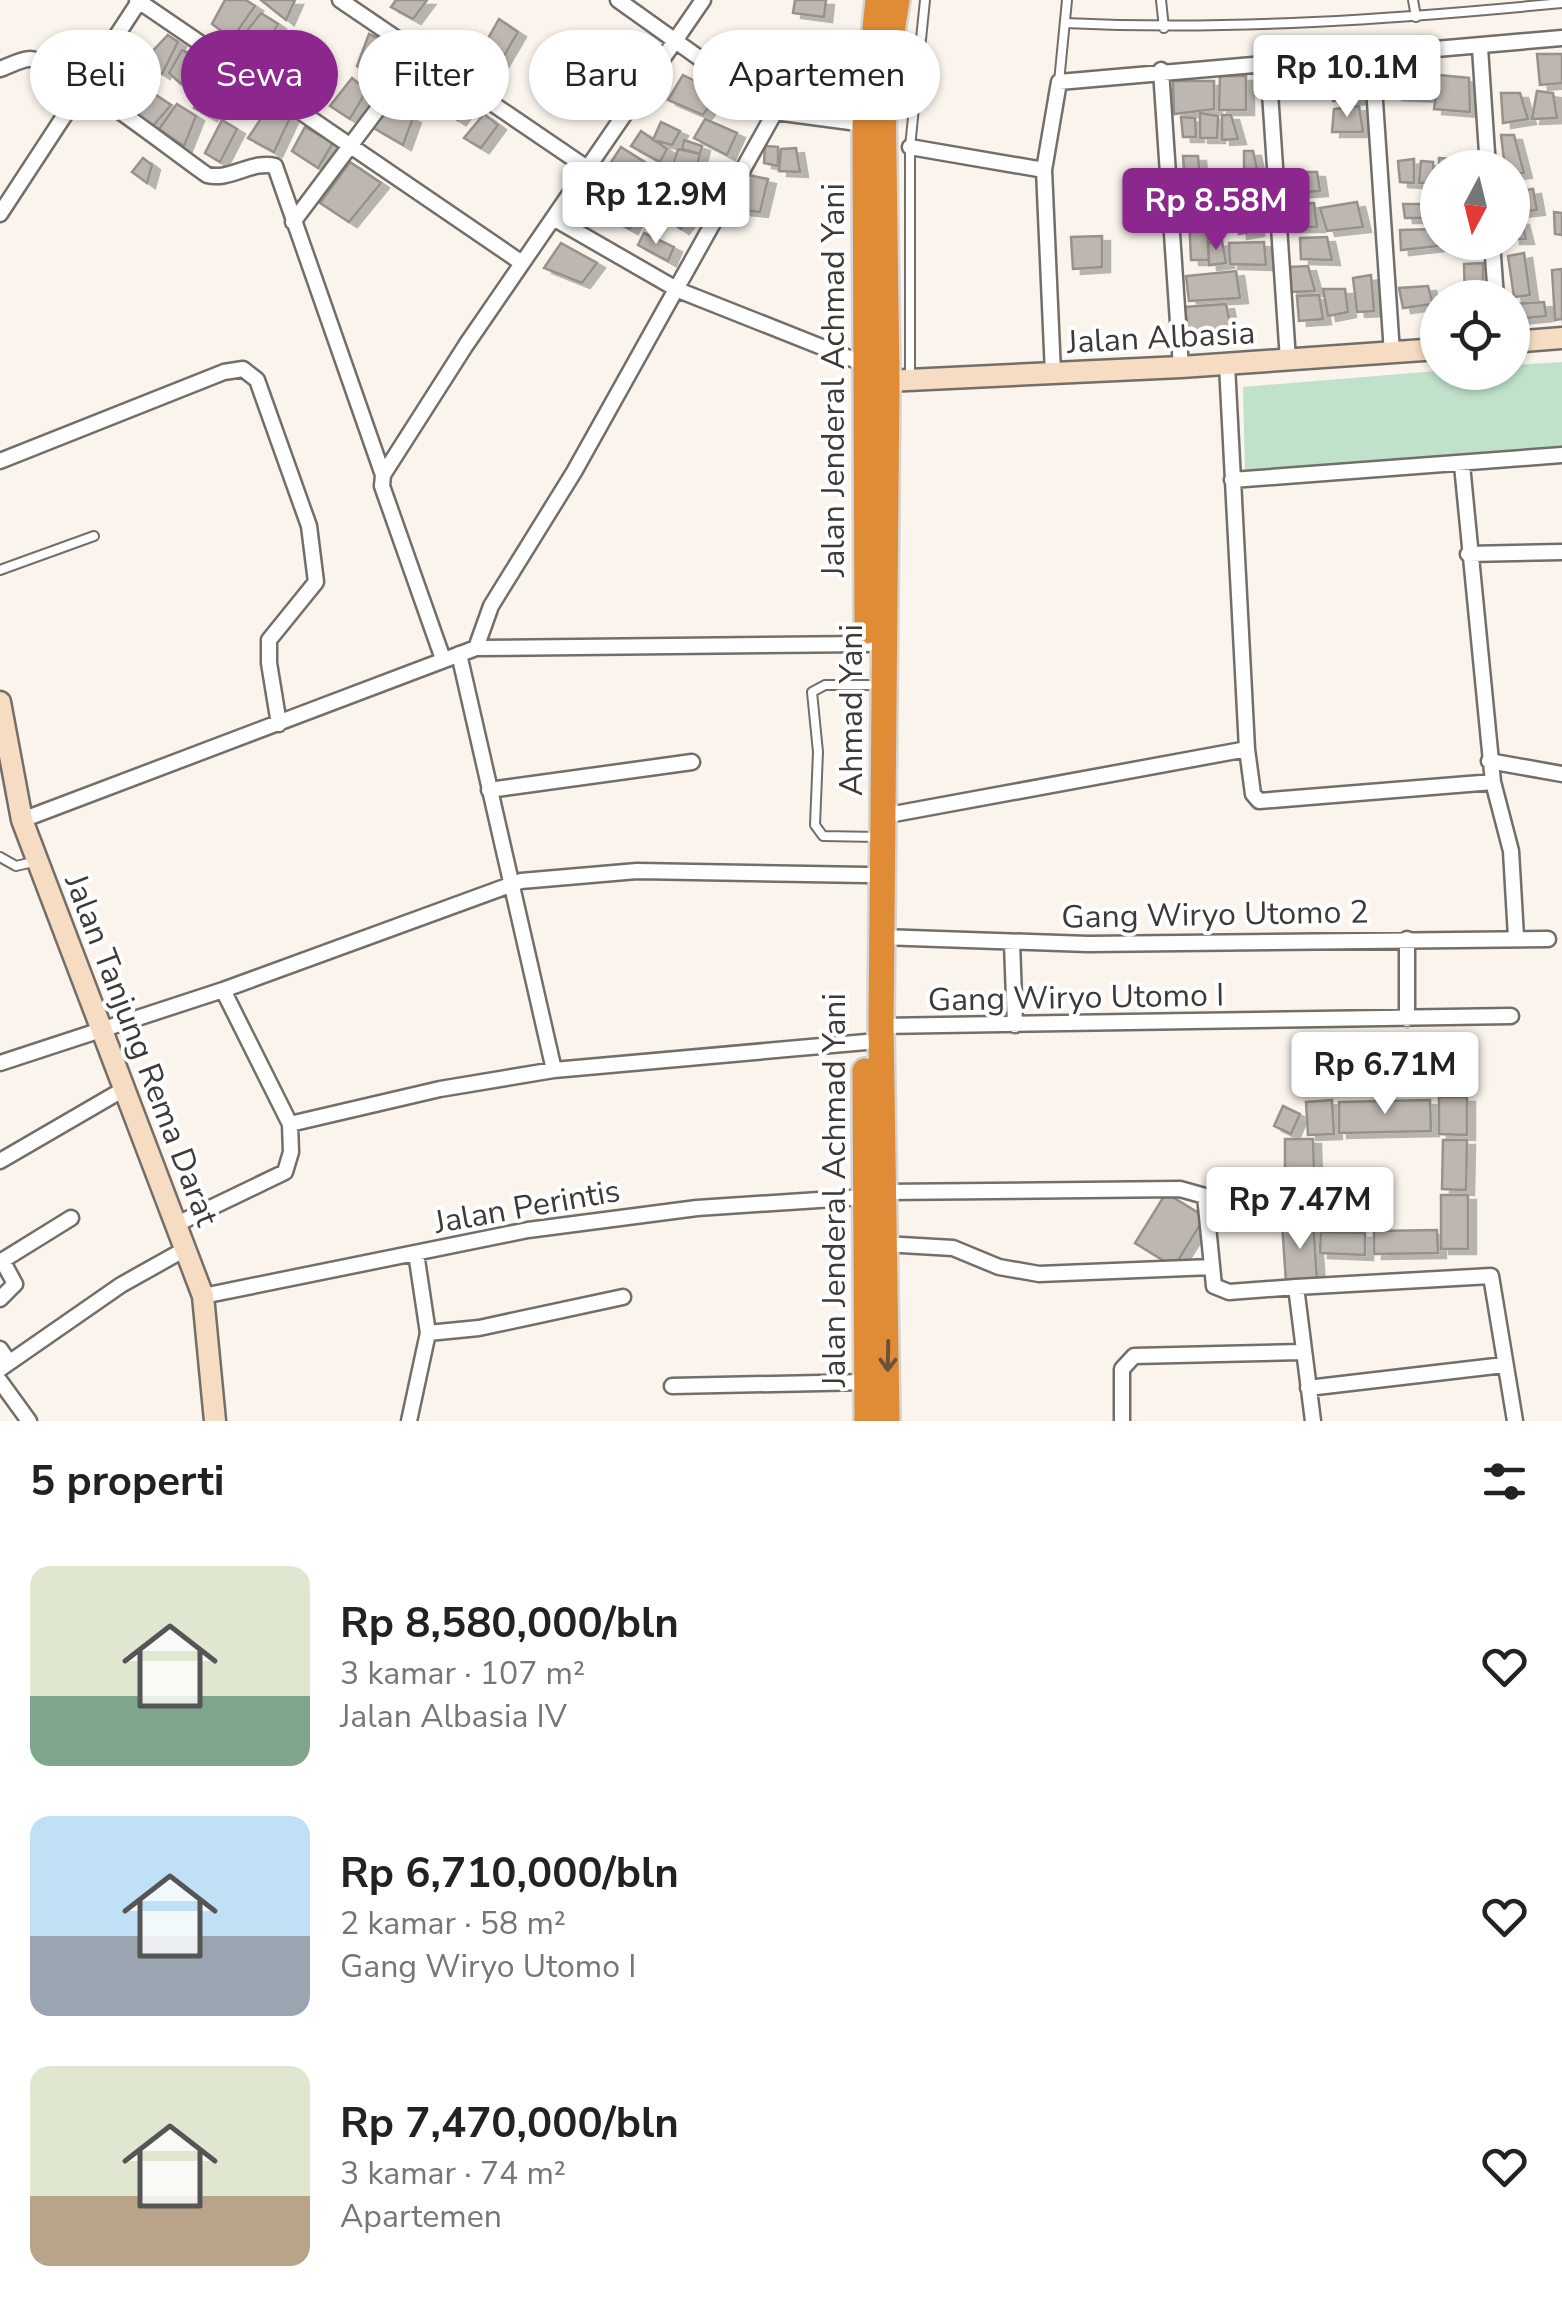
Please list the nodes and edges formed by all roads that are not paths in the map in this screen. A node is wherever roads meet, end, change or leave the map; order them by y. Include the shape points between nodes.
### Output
1 (139, 0) edge
2 (340, 0) edge
3 (618, 0) edge
4 (703, 0) edge
5 (878, 0) edge
6 (897, 0) edge
7 (925, 0) edge
8 (1067, 0) edge
9 (1162, 0) edge
10 (1413, 0) edge
11 (1562, 3) edge
12 (1416, 17) junction
13 (1065, 23) junction
14 (1164, 28) junction
15 (119, 30) edge
16 (384, 30) edge
17 (891, 30) edge
18 (920, 30) edge
19 (1562, 38) edge
20 (675, 40) junction
21 (1480, 48) junction
22 (693, 53) edge
23 (1372, 57) junction
24 (30, 60) edge
25 (1268, 63) junction
26 (0, 69) edge
27 (1161, 70) junction
28 (1059, 82) junction
29 (509, 115) edge
30 (60, 120) edge
31 (130, 120) edge
32 (372, 120) edge
33 (771, 120) edge
34 (834, 120) edge
35 (881, 120) edge
36 (912, 120) edge
37 (864, 124) junction
38 (910, 146) junction
39 (352, 147) junction
40 (1487, 150) edge
41 (587, 168) junction
42 (1044, 170) junction
43 (0, 214) edge
44 (553, 218) junction
45 (875, 220) junction
46 (293, 222) junction
47 (522, 263) junction
48 (896, 278) junction
49 (678, 290) junction
50 (1562, 338) edge
51 (1530, 341) edge
52 (1420, 350) edge
53 (1392, 353) junction
54 (1288, 360) junction
55 (1227, 364) junction
56 (1181, 367) junction
57 (1053, 374) junction
58 (888, 375) junction
59 (1562, 455) edge
60 (0, 460) edge
61 (1462, 465) junction
62 (383, 476) junction
63 (1232, 480) junction
64 (94, 536) dead end
65 (1562, 552) edge
66 (1468, 554) junction
67 (0, 570) edge
68 (868, 644) junction
69 (476, 648) junction
70 (459, 654) junction
71 (443, 659) junction
72 (868, 685) junction
73 (0, 702) edge
74 (279, 724) junction
75 (1247, 749) junction
76 (1490, 761) junction
77 (692, 762) dead end
78 (1562, 774) edge
79 (1493, 782) junction
80 (489, 790) junction
81 (22, 820) junction
82 (878, 830) junction
83 (0, 857) edge
84 (37, 862) junction
85 (867, 874) junction
86 (510, 885) junction
87 (882, 937) junction
88 (1516, 937) junction
89 (1407, 939) junction
90 (1548, 939) dead end
91 (1012, 943) junction
92 (223, 990) junction
93 (1511, 1016) dead end
94 (1407, 1019) junction
95 (1014, 1025) junction
96 (101, 1028) junction
97 (874, 1034) junction
98 (0, 1063) edge
99 (554, 1070) junction
100 (124, 1090) junction
101 (290, 1124) junction
102 (0, 1161) edge
103 (874, 1194) junction
104 (71, 1218) dead end
105 (179, 1224) junction
106 (187, 1248) junction
107 (416, 1254) junction
108 (1, 1261) edge
109 (878, 1262) junction
110 (1212, 1268) junction
111 (1296, 1287) junction
112 (203, 1296) junction
113 (623, 1297) dead end
114 (0, 1299) edge
115 (876, 1306) junction
116 (428, 1333) junction
117 (1302, 1352) junction
118 (3, 1360) edge
119 (1504, 1365) junction
120 (0, 1381) edge
121 (866, 1382) junction
122 (672, 1386) dead end
123 (1308, 1388) junction
124 (29, 1421) edge
125 (215, 1421) edge
126 (409, 1421) edge
127 (867, 1421) edge
128 (887, 1421) edge
129 (1122, 1421) edge
130 (1313, 1421) edge
131 (1514, 1421) edge

1 - 15 street
1 - 39 street
2 - 16 street
3 - 20 street
4 - 20 street
5 - 37 highway, Jalan Jenderal Achmad Yani
6 - 17 highway, Ahmad Yani
7 - 18 lane
8 - 13 lane
9 - 14 lane
10 - 12 lane
11 - 12 lane
12 - 14 lane
13 - 14 lane
13 - 28 lane
19 - 21 street
20 - 22 street
20 - 41 street
21 - 23 street
21 - 40 street
23 - 25 street
23 - 53 street
24 - 26 street
25 - 27 street
25 - 54 street
27 - 28 street
27 - 56 street
28 - 42 street
29 - 41 street
30 - 43 street
31 - 46 street via 207,175 275,166
32 - 39 street
33 - 49 street
34 - 37 street
35 - 45 highway, Ahmad Yani
36 - 38 lane
37 - 45 highway, Jalan Jenderal Achmad Yani
38 - 42 street
38 - 48 lane
39 - 46 street
39 - 47 street
41 - 44 street
42 - 57 street
44 - 47 street
44 - 49 street
45 - 48 highway, Ahmad Yani
45 - 58 highway, Jalan Jenderal Achmad Yani
46 - 62 street
47 - 62 street
48 - 58 highway, Ahmad Yani
49 - 58 street
49 - 69 street via 491,606
50 - 51 street
52 - 53 street, Jalan Albasia
53 - 54 street, Jalan Albasia
54 - 55 street, Jalan Albasia
55 - 56 street, Jalan Albasia
55 - 63 street
56 - 57 street, Jalan Albasia
57 - 58 street, Jalan Albasia
58 - 68 highway, Jalan Jenderal Achmad Yani
58 - 82 highway, Ahmad Yani
59 - 61 street
60 - 74 street via 224,372 243,369 257,380 309,526 316,582 270,640
61 - 63 street
61 - 66 street
62 - 71 street
63 - 75 street
64 - 67 lane
65 - 66 street
66 - 76 street
68 - 69 street
68 - 72 highway, Jalan Jenderal Achmad Yani
69 - 70 street
70 - 71 street
70 - 80 street
71 - 74 street
72 - 82 highway, Jalan Jenderal Achmad Yani
72 - 82 lane via 825,685 812,692 815,825 823,836
73 - 81 street, Jalan Tanjung Rema Darat
74 - 81 street
75 - 79 street via 1253,794 1268,803
75 - 82 street
76 - 78 street
76 - 79 street
77 - 80 street
79 - 88 street via 1512,851
80 - 86 street
81 - 84 street, Jalan Tanjung Rema Darat
82 - 85 highway, Jalan Jenderal Achmad Yani
82 - 87 highway, Ahmad Yani
83 - 84 lane via 16,866
84 - 96 street, Jalan Tanjung Rema Darat
85 - 86 street via 638,871
85 - 97 highway, Jalan Jenderal Achmad Yani
86 - 92 street
86 - 99 street
87 - 91 street, Gang Wiryo Utomo 2
87 - 97 highway, Ahmad Yani
88 - 89 street, Gang Wiryo Utomo 2
88 - 90 street, Gang Wiryo Utomo 2
89 - 91 street, Gang Wiryo Utomo 2
89 - 94 street
91 - 95 street
92 - 96 street
92 - 101 street
93 - 94 street, Gang Wiryo Utomo I
94 - 95 street, Gang Wiryo Utomo I
95 - 97 street, Gang Wiryo Utomo I
96 - 98 street
96 - 100 street, Jalan Tanjung Rema Darat
97 - 99 street, Gang Wiryo Utomo I
97 - 103 highway, Jalan Jenderal Achmad Yani
99 - 101 street, Gang Wiryo Utomo I via 440,1088
100 - 102 street
100 - 105 street, Jalan Tanjung Rema Darat
101 - 105 street via 285,1172
103 - 107 street, Jalan Perintis via 606,1219
103 - 109 highway, Jalan Jenderal Achmad Yani
103 - 110 street, Jalan Perintis via 1194,1192 1210,1205
104 - 108 street
105 - 106 street, Jalan Tanjung Rema Darat
106 - 112 street, Jalan Tanjung Rema Darat
106 - 118 street
107 - 112 street, Jalan Perintis
107 - 116 street
108 - 114 street via 15,1284
109 - 110 street via 953,1248 998,1267 1039,1274
109 - 115 highway
110 - 111 street via 1214,1286 1223,1292
111 - 117 street
111 - 119 street via 1486,1273 1494,1280
112 - 125 street, Jalan Tanjung Rema Darat
113 - 116 street
115 - 121 highway, Jalan Jenderal Achmad Yani
115 -> 128 highway
116 - 126 street
117 - 123 street
117 - 129 street via 1134,1356 1122,1368
119 - 123 street
119 - 131 street
120 - 124 street
121 - 122 street
121 - 127 highway, Jalan Jenderal Achmad Yani
123 - 130 street

